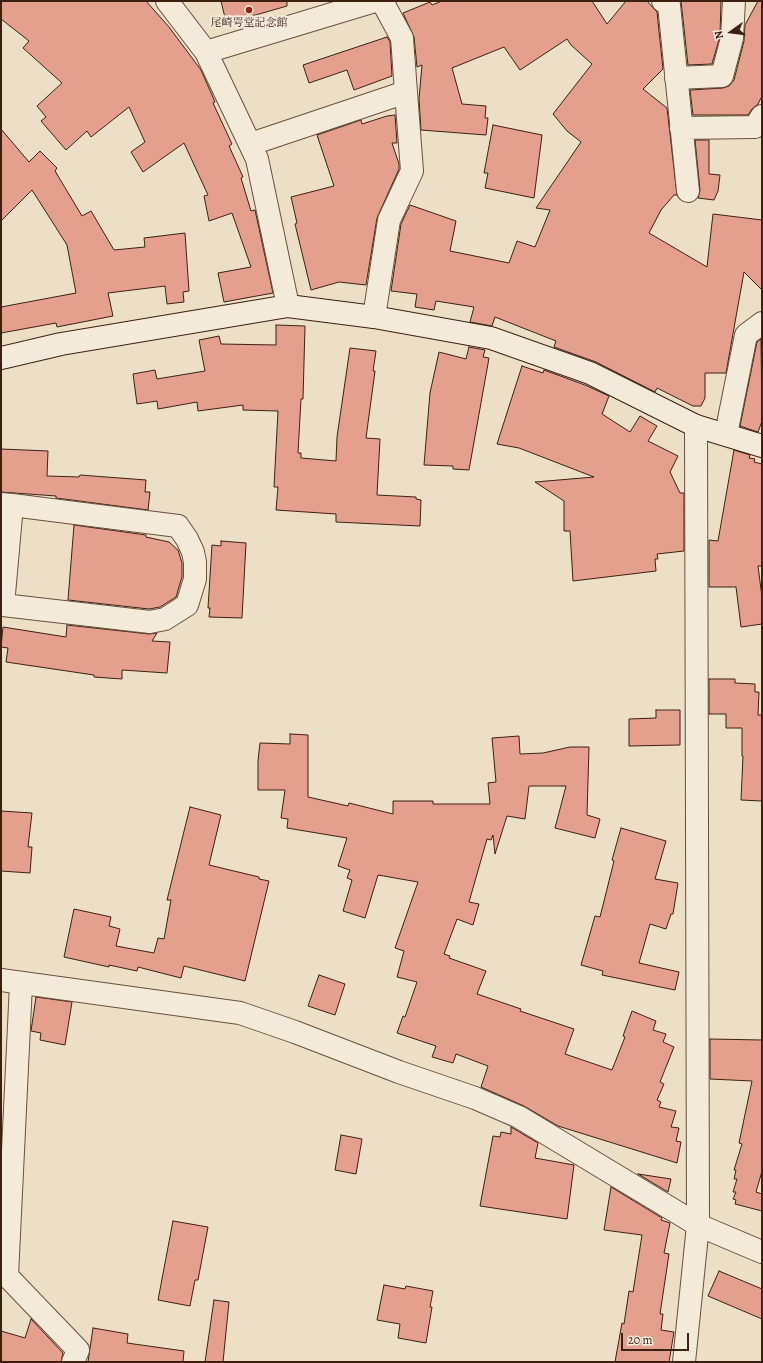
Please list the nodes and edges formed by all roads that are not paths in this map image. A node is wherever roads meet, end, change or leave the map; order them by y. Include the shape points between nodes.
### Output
1 (167, 1) edge
2 (375, 1) edge
3 (382, 1) edge
4 (662, 1) edge
5 (734, 1) edge
6 (206, 52) junction
7 (676, 78) junction
8 (406, 92) junction
9 (762, 116) edge
10 (681, 128) junction
11 (251, 144) junction
12 (688, 192) dead end
13 (288, 306) junction
14 (374, 317) junction
15 (762, 323) edge
16 (1, 358) edge
17 (696, 426) junction
18 (726, 434) junction
19 (762, 446) edge
20 (6, 505) edge
21 (11, 982) edge
22 (698, 1225) junction
23 (762, 1252) edge
24 (73, 1362) edge
25 (684, 1362) edge

1 - 6 street
2 - 6 street
3 - 8 street via 402,38
4 - 7 street via 669,5
5 - 7 street via 732,38 722,76
6 - 11 street
7 - 10 street
8 - 11 street
8 - 14 street via 412,171 389,220
9 - 10 street via 755,127
10 - 12 street
11 - 13 street via 257,159
13 - 14 street
13 - 16 street via 61,344
14 - 17 street via 498,340 590,373
15 - 18 street via 746,335
17 - 18 street
17 - 22 street
18 - 19 street
20 - 20 street via 178,526 187,539 195,562 195,579 187,605 165,619 150,622 3,605
21 - 22 street via 240,1013 295,1032 475,1098 519,1117
21 - 24 street via 7,1276 78,1350
22 - 23 street
22 - 25 street

